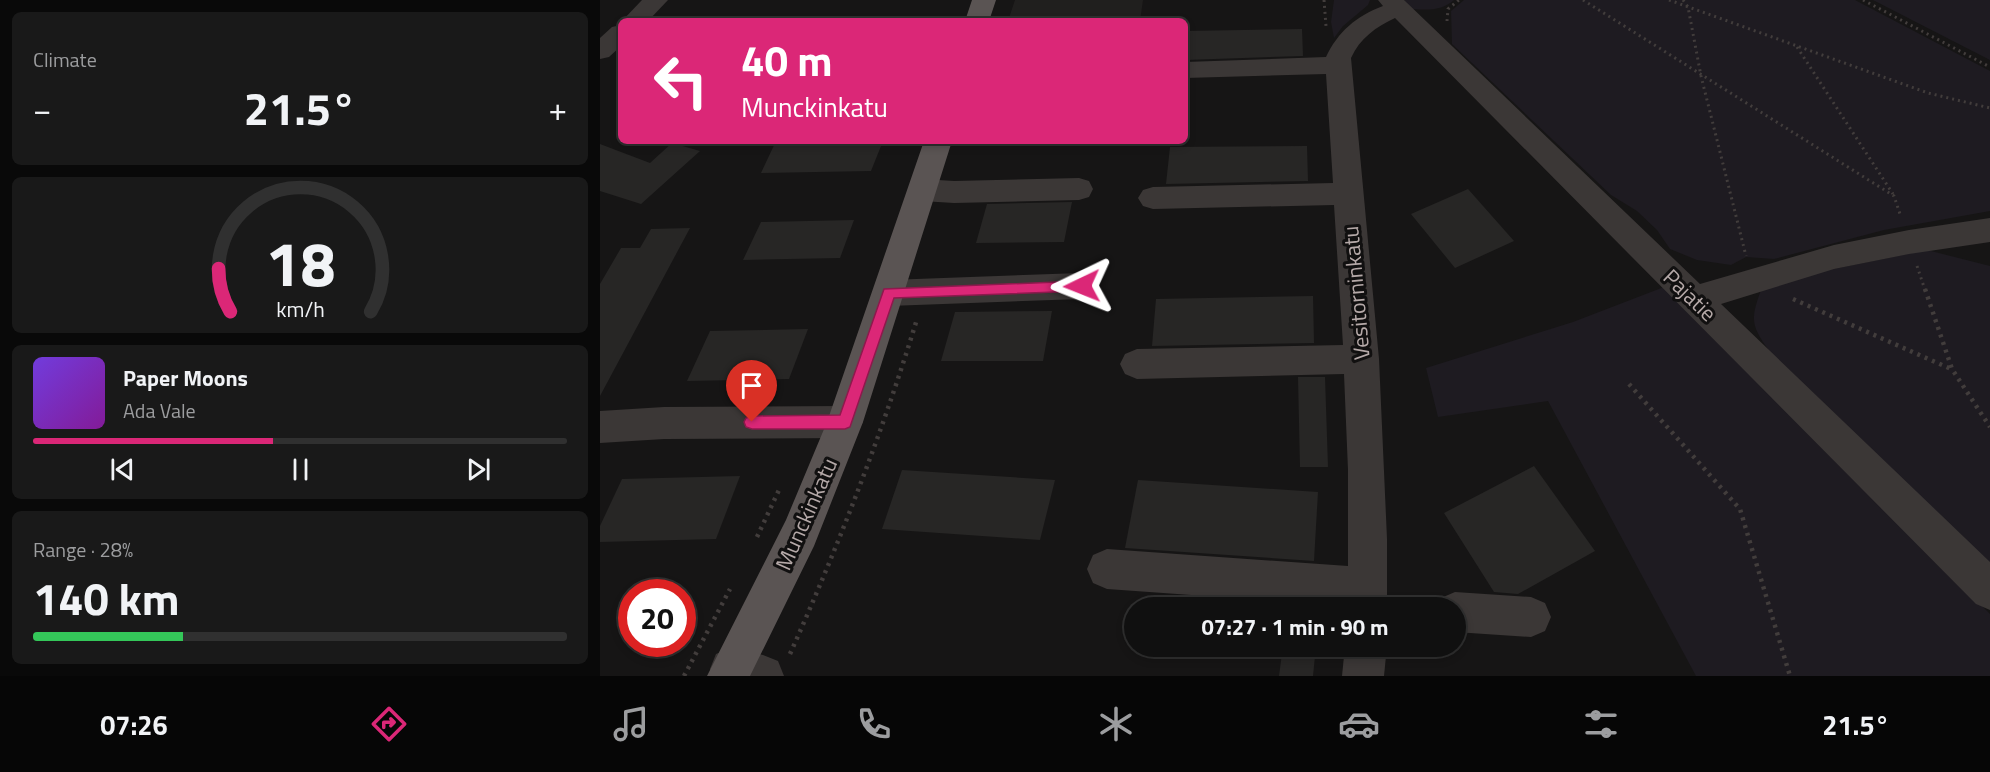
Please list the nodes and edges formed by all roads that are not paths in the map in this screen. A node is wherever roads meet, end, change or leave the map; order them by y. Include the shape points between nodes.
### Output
1 (656, 0) edge
2 (984, 0) edge
3 (1393, 4) edge
4 (637, 18) edge
5 (978, 18) edge
6 (618, 36) edge
7 (600, 51) edge
8 (1338, 65) junction
9 (1188, 70) edge
10 (937, 144) edge
11 (1078, 189) dead end
12 (922, 190) junction
13 (1348, 194) junction
14 (1153, 198) dead end
15 (1990, 230) edge
16 (1082, 286) dead end
17 (889, 292) junction
18 (1694, 299) junction
19 (1362, 359) junction
20 (1137, 364) dead end
21 (845, 422) junction
22 (600, 427) edge
23 (1107, 569) dead end
24 (1990, 590) edge
25 (1333, 597) edge
26 (1373, 597) edge
27 (1466, 613) edge
28 (1531, 617) dead end
29 (1365, 657) edge
30 (741, 674) edge
31 (1364, 676) edge

1 - 4 street
2 - 5 main road
3 - 8 street, Vesitorninkatu via 1360,27 1342,46
3 - 18 street, Pajatie
6 - 7 street
8 - 9 street
8 - 13 street, Vesitorninkatu
10 - 12 main road, Munckinkatu
11 - 12 street
12 - 17 main road, Munckinkatu
13 - 14 street
13 - 19 street, Vesitorninkatu
15 - 18 street via 1834,257
16 - 17 street
17 - 21 main road, Munckinkatu
18 - 24 street, Pajatie
19 - 20 street
19 - 26 street, Vesitorninkatu
21 - 22 street
21 - 30 main road, Munckinkatu
23 - 25 street
27 - 28 street
29 - 31 street

